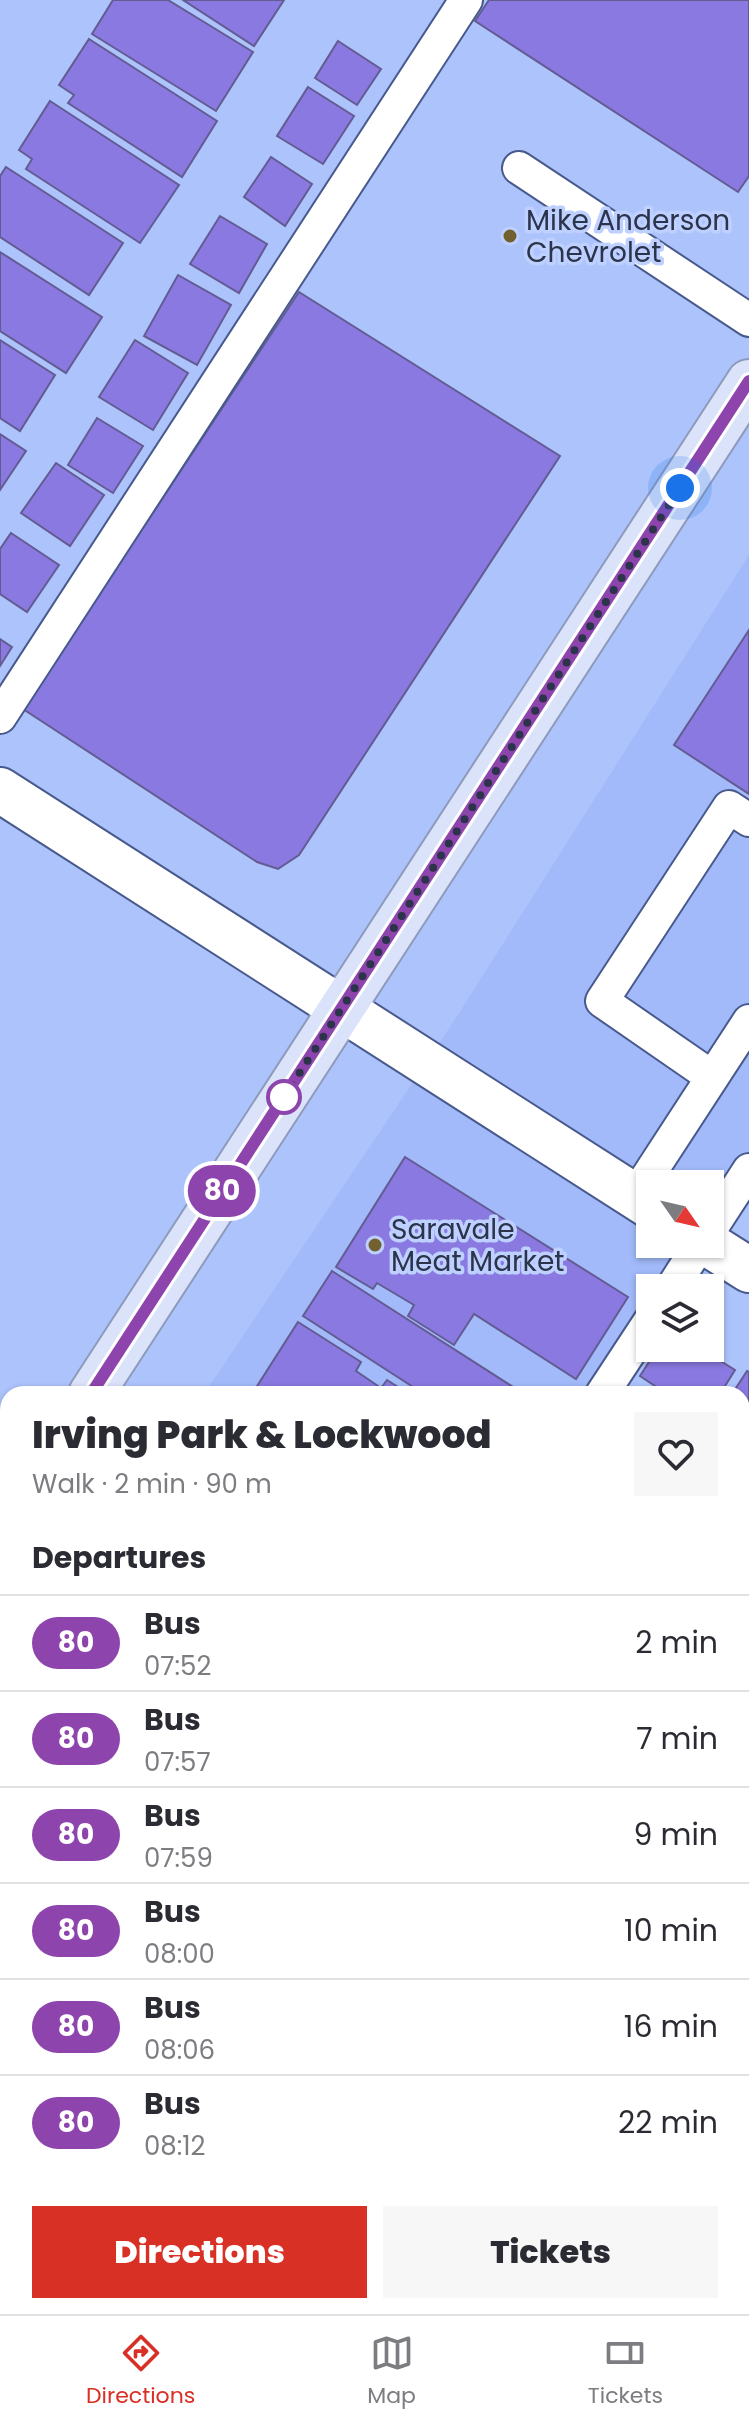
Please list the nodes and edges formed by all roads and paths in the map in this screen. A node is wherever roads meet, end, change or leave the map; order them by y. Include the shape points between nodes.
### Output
1 (466, 0) edge
2 (519, 168) dead end
3 (749, 320) edge
4 (749, 382) edge
5 (0, 717) edge
6 (0, 790) edge
7 (749, 820) edge
8 (342, 1008) junction
9 (749, 1021) edge
10 (712, 1077) junction
11 (660, 1170) edge
12 (749, 1170) edge
13 (636, 1197) edge
14 (724, 1208) edge
15 (724, 1254) edge
16 (749, 1270) edge
17 (636, 1342) edge
18 (96, 1386) edge
19 (607, 1386) edge

1 - 5 lane
2 - 3 lane
4 - 8 main road
6 - 8 street
7 - 10 lane via 729,807 602,1001
8 - 13 street
8 - 18 main road
9 - 10 lane
10 - 11 lane
12 - 14 lane
15 - 16 street
17 - 19 lane

